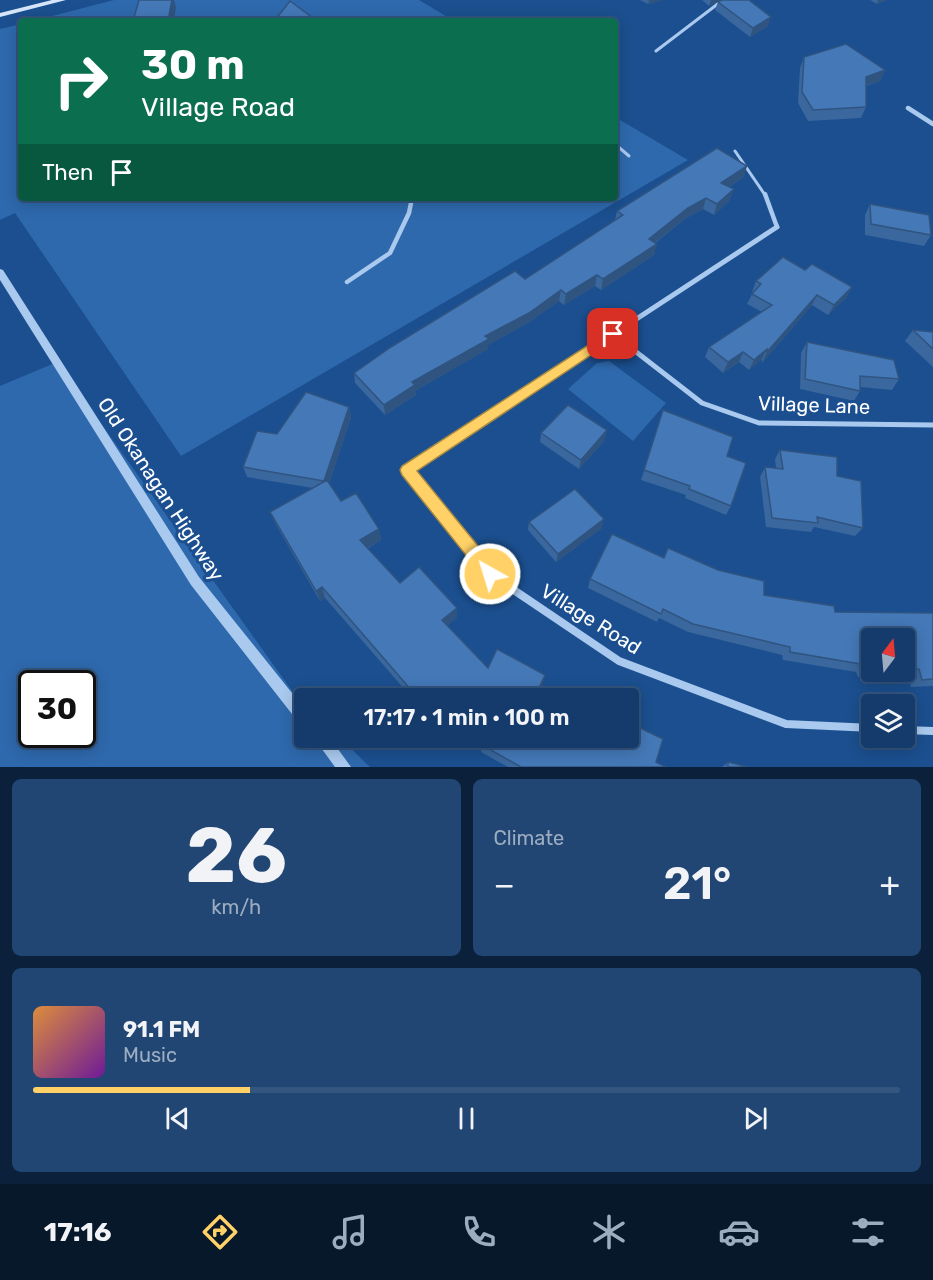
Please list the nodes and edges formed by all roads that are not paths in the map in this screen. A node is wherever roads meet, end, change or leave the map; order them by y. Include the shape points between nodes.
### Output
1 (62, 0) edge
2 (712, 0) edge
3 (729, 0) edge
4 (718, 3) junction
5 (0, 15) edge
6 (657, 51) dead end
7 (908, 108) dead end
8 (933, 124) edge
9 (618, 147) edge
10 (735, 151) dead end
11 (629, 156) dead end
12 (411, 201) edge
13 (777, 227) joint
14 (0, 272) edge
15 (347, 282) dead end
16 (613, 334) junction
17 (933, 425) edge
18 (294, 705) edge
19 (861, 727) edge
20 (915, 730) edge
21 (933, 731) edge
22 (329, 748) edge
23 (344, 767) edge

1 - 5 main road
2 - 4 lane
3 - 4 lane
4 - 6 lane
7 - 8 street
9 - 11 lane
10 - 13 lane via 764,191
12 - 15 lane via 390,253
13 - 16 street
14 - 18 street, Old Okanagan Highway via 195,581
16 - 17 street, Village Lane via 702,403 759,423
16 - 19 street, Village Road via 407,470 490,574 619,661 786,724
20 - 21 street
22 - 23 street

